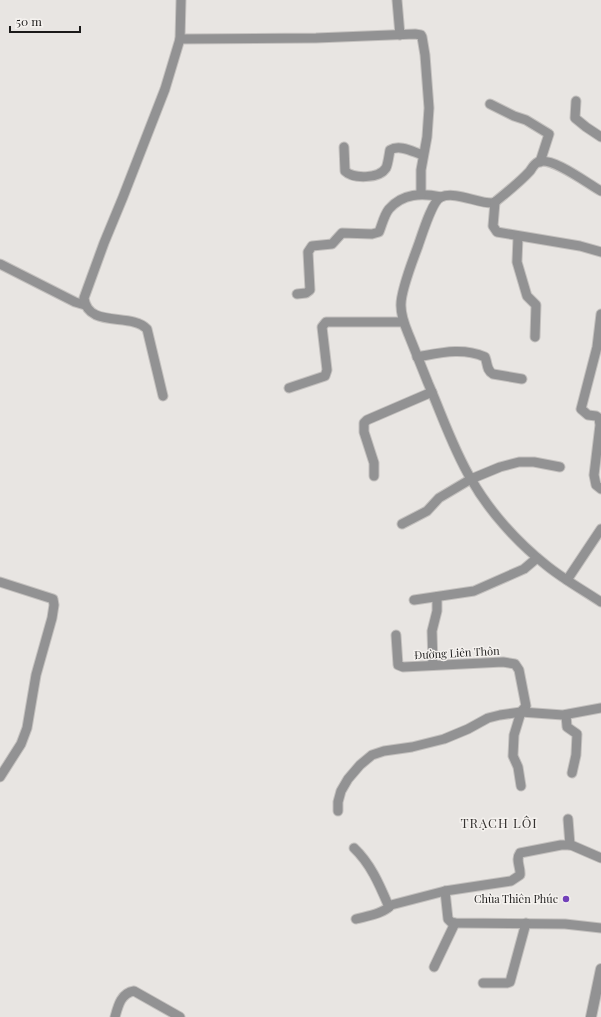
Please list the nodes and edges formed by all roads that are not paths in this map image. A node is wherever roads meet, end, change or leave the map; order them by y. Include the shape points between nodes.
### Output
1 (181, 0) edge
2 (398, 0) edge
3 (400, 34) junction
4 (180, 39) junction
5 (576, 101) dead end
6 (490, 104) dead end
7 (601, 137) edge
8 (344, 147) dead end
9 (423, 155) junction
10 (540, 162) junction
11 (601, 191) edge
12 (421, 194) junction
13 (441, 197) junction
14 (495, 202) junction
15 (518, 237) junction
16 (601, 252) edge
17 (0, 264) edge
18 (297, 294) dead end
19 (85, 305) junction
20 (601, 314) edge
21 (404, 322) junction
22 (535, 337) dead end
23 (598, 354) edge
24 (417, 357) junction
25 (522, 379) dead end
26 (289, 388) dead end
27 (432, 392) junction
28 (163, 396) dead end
29 (599, 416) edge
30 (560, 467) dead end
31 (374, 476) dead end
32 (471, 479) junction
33 (601, 489) edge
34 (402, 524) dead end
35 (601, 529) edge
36 (538, 558) junction
37 (567, 580) junction
38 (0, 582) edge
39 (437, 597) junction
40 (414, 600) dead end
41 (601, 602) edge
42 (396, 635) dead end
43 (433, 665) junction
44 (601, 708) edge
45 (521, 712) junction
46 (566, 715) junction
47 (572, 773) dead end
48 (0, 777) edge
49 (521, 786) dead end
50 (338, 811) dead end
51 (568, 819) dead end
52 (570, 845) junction
53 (354, 848) dead end
54 (601, 858) edge
55 (445, 891) junction
56 (389, 907) junction
57 (356, 919) dead end
58 (455, 923) junction
59 (526, 923) junction
60 (601, 928) edge
61 (434, 966) dead end
62 (601, 969) edge
63 (483, 983) dead end
64 (115, 1017) edge
65 (180, 1017) edge
66 (591, 1017) edge

1 - 4 street
2 - 3 street
3 - 4 street via 316,38
3 - 9 street via 421,35 422,38 429,96
4 - 19 street via 165,89 84,298
5 - 7 street via 575,118
6 - 10 street via 526,120 549,134
8 - 9 street via 345,171 358,177 381,173 386,168 392,148 399,147
9 - 12 street
10 - 11 street via 558,165
10 - 14 street
12 - 13 street
12 - 18 street via 407,197 389,210 379,232 342,233 332,244 312,246 308,252 310,290
13 - 14 street
13 - 21 street via 432,210 407,279 400,305
14 - 15 street via 495,230
15 - 16 street via 580,246
15 - 22 street via 516,262 527,296 536,305
17 - 19 street
19 - 28 street via 94,314 140,324 147,329
20 - 23 street
21 - 24 street
21 - 26 street via 326,322 322,327 327,370 325,376
23 - 29 street via 581,409 588,415
24 - 25 street via 464,351 485,357 487,368 493,374
24 - 27 street
27 - 31 street via 364,423 364,432 374,463
27 - 32 street
29 - 33 street via 594,475 596,485
30 - 32 street via 519,462
32 - 34 street via 440,498 427,511
32 - 36 street via 498,518
35 - 37 street
36 - 37 street
36 - 39 street via 524,569 474,591
37 - 41 street
38 - 48 street via 53,599 54,605 36,675 27,728 21,744
39 - 40 street
39 - 43 street via 437,611 432,631
42 - 43 street, Đường Liên Thôn via 398,665
43 - 45 street, Đường Liên Thôn via 503,662 515,664 519,670 526,706
44 - 46 street
45 - 46 street
45 - 49 street, Đường Liên Thôn via 514,735 513,756
45 - 50 street via 488,718 444,738 372,755 348,779 341,792
46 - 47 street via 567,727 577,734
51 - 52 street
52 - 54 street
52 - 55 street via 520,853 518,859 521,872 511,881
53 - 56 street via 372,871
55 - 56 street
55 - 58 street via 448,919
56 - 57 street
58 - 59 street
58 - 61 street
59 - 60 street
59 - 63 street via 510,982
62 - 66 street
64 - 65 street via 122,997 134,991

